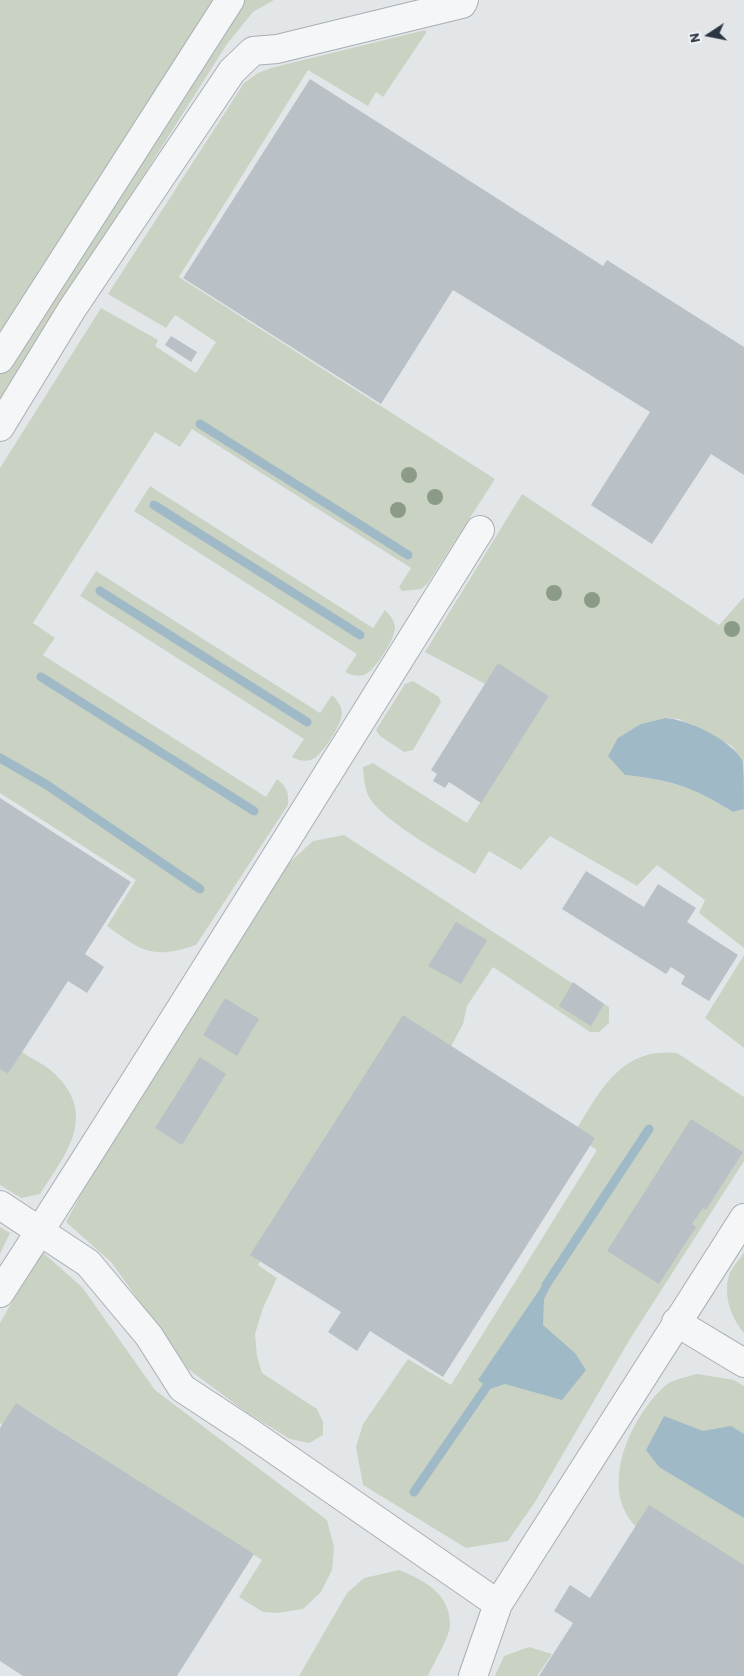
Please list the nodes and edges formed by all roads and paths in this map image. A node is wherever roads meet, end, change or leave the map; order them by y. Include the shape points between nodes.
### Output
1 (230, 0) edge
2 (464, 0) edge
3 (0, 359) edge
4 (0, 428) edge
5 (480, 530) dead end
6 (0, 1205) edge
7 (744, 1218) edge
8 (39, 1231) junction
9 (1, 1288) edge
10 (676, 1322) junction
11 (744, 1363) edge
12 (498, 1604) junction
13 (473, 1676) edge

1 - 3 lane
2 - 4 lane via 462,4 277,49 253,51 232,70 72,309
5 - 8 lane
6 - 8 lane
7 - 10 lane
8 - 9 lane
8 - 12 lane via 88,1262 149,1336 182,1388
10 - 11 lane
10 - 12 lane
12 - 13 lane

